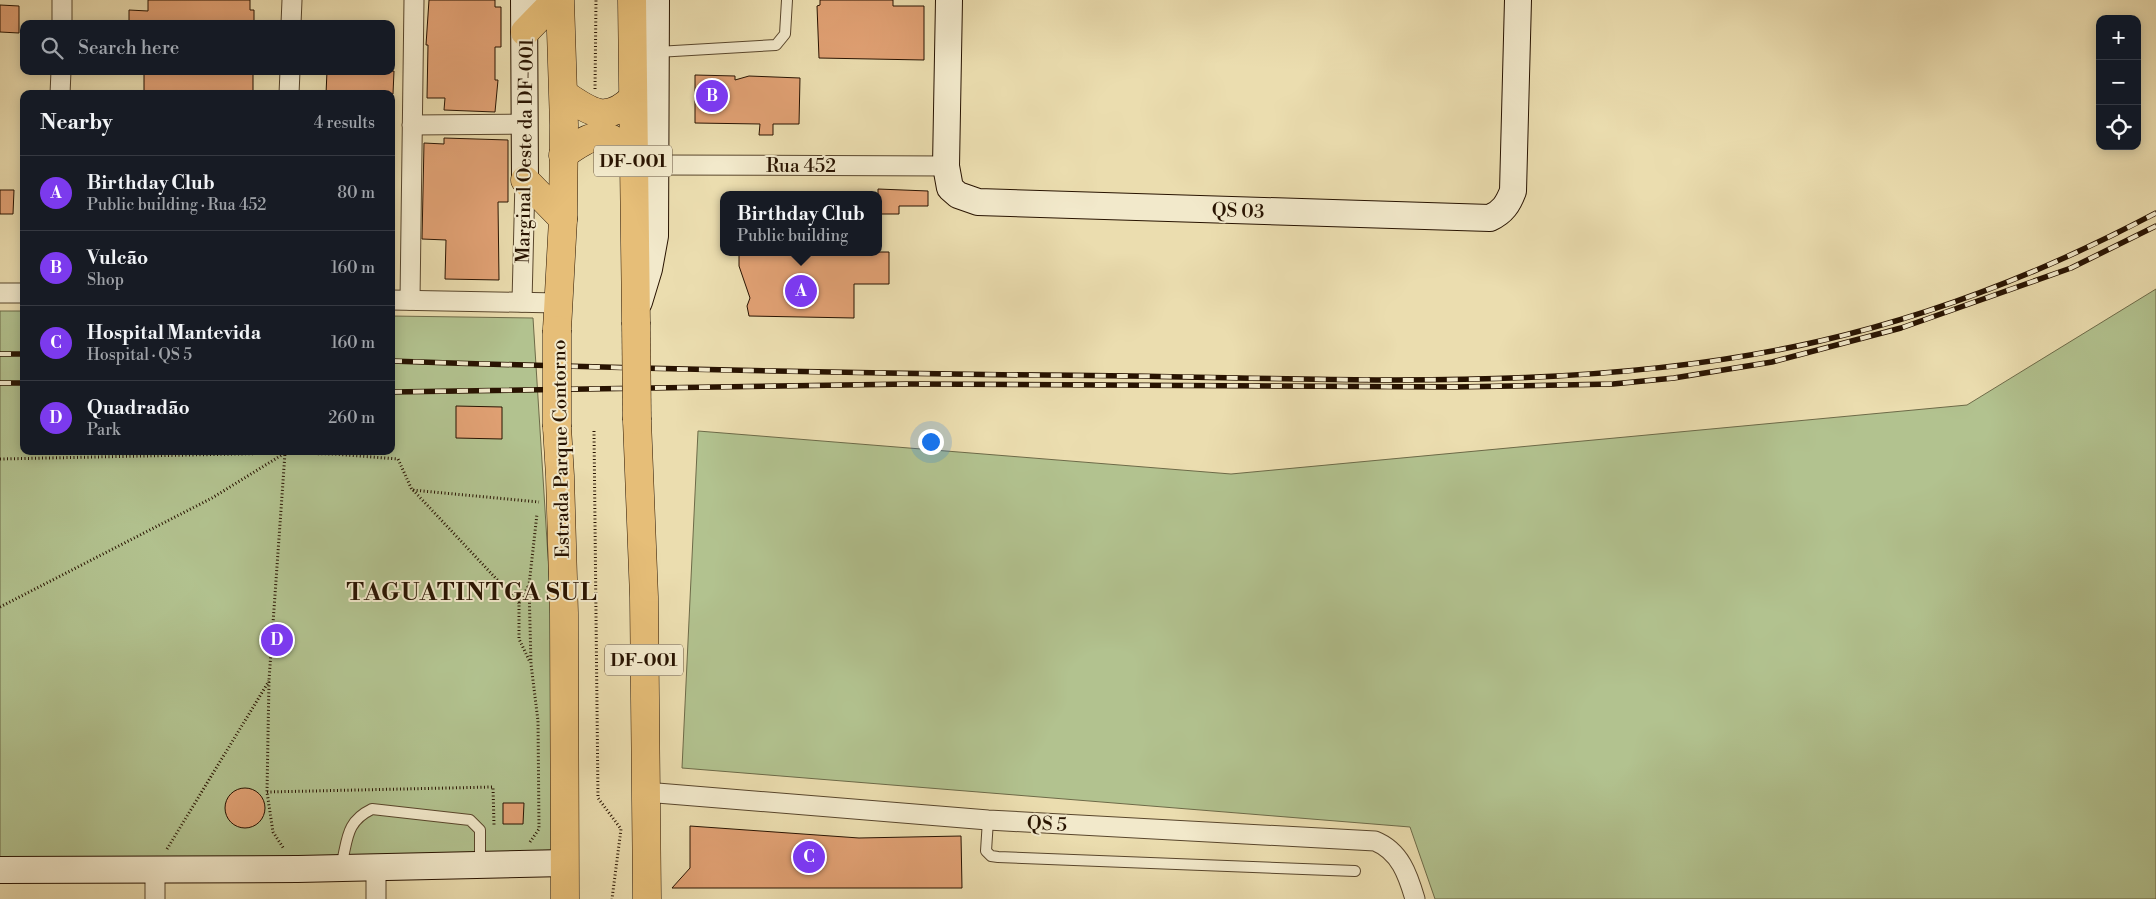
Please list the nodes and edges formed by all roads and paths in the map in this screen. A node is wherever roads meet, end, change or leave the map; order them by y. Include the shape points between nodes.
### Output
1 (62, 0) edge
2 (292, 0) edge
3 (414, 0) edge
4 (524, 0) edge
5 (556, 0) edge
6 (560, 0) edge
7 (596, 0) edge
8 (632, 0) edge
9 (656, 0) edge
10 (787, 0) edge
11 (949, 0) edge
12 (1518, 0) edge
13 (62, 20) edge
14 (291, 20) edge
15 (525, 32) junction
16 (656, 52) junction
17 (61, 75) edge
18 (290, 75) edge
19 (60, 90) edge
20 (289, 90) edge
21 (564, 94) junction
22 (632, 99) junction
23 (596, 112) junction
24 (526, 124) junction
25 (412, 125) junction
26 (563, 155) junction
27 (644, 162) junction
28 (946, 166) junction
29 (525, 180) junction
30 (563, 219) junction
31 (0, 293) edge
32 (20, 293) edge
33 (401, 300) edge
34 (522, 302) junction
35 (558, 303) junction
36 (594, 431) dead end
37 (163, 455) edge
38 (280, 455) edge
39 (285, 455) edge
40 (361, 455) edge
41 (0, 459) edge
42 (412, 490) junction
43 (539, 496) dead end
44 (539, 502) junction
45 (529, 585) junction
46 (519, 603) junction
47 (0, 607) edge
48 (531, 664) junction
49 (269, 680) junction
50 (267, 792) junction
51 (645, 792) junction
52 (988, 820) junction
53 (494, 834) dead end
54 (529, 844) dead end
55 (566, 862) junction
56 (480, 864) junction
57 (376, 867) junction
58 (298, 868) junction
59 (340, 868) junction
60 (155, 869) junction
61 (0, 870) edge
62 (1355, 871) dead end
63 (155, 899) edge
64 (376, 899) edge
65 (565, 899) edge
66 (612, 899) edge
67 (647, 899) edge
68 (1415, 899) edge

1 - 13 street
2 - 14 street
3 - 25 street
4 - 15 street, Marginal Oeste da DF-001
5 - 15 highway
6 - 21 highway, Estrada Parque Contorno
7 - 23 path
8 - 22 highway, DF-001
9 - 16 street
10 - 16 lane via 785,34 776,45
11 - 28 street, QS 03
12 - 28 street, QS 03 via 1513,191 1501,213 1490,218 978,202 958,195 950,188
15 - 24 street, Marginal Oeste da DF-001
16 - 27 street
17 - 19 street
18 - 20 street
21 - 23 highway via 585,109
21 - 26 highway, Estrada Parque Contorno
22 - 23 highway via 612,113
22 - 27 highway, DF-001
24 - 25 street
24 - 29 street, Marginal Oeste da DF-001
25 - 33 street
26 - 27 highway via 582,142 608,136
26 - 30 highway, Estrada Parque Contorno
27 - 28 street, Rua 452
27 - 51 highway, DF-001, bridge via 636,319 644,597
29 - 30 highway
29 - 34 street, Marginal Oeste da DF-001
30 - 35 highway, Estrada Parque Contorno
31 - 32 street
33 - 34 street
34 - 35 street
35 - 55 highway, Estrada Parque Contorno, bridge via 556,427 564,612
36 - 66 path via 598,798 622,830
37 - 41 path
38 - 47 path via 212,498
39 - 49 path
40 - 42 path via 398,459
42 - 44 path
42 - 46 path
43 - 44 path
44 - 45 path
45 - 46 path
45 - 48 path
46 - 48 path via 519,639
48 - 54 path via 538,721 539,829
49 - 50 path
49 - 60 path
50 - 53 path via 493,786
50 - 58 path via 273,832
51 - 52 street, QS 5
51 - 67 highway, DF-001
52 - 62 lane via 986,850 991,856 998,857
52 - 68 street, QS 5 via 1375,841 1396,854
55 - 56 street
55 - 65 highway, Estrada Parque Contorno
56 - 57 street
56 - 59 lane via 480,830 470,820 372,808 352,823
57 - 59 street
57 - 64 street
58 - 59 street
58 - 60 street
60 - 61 street
60 - 63 street

